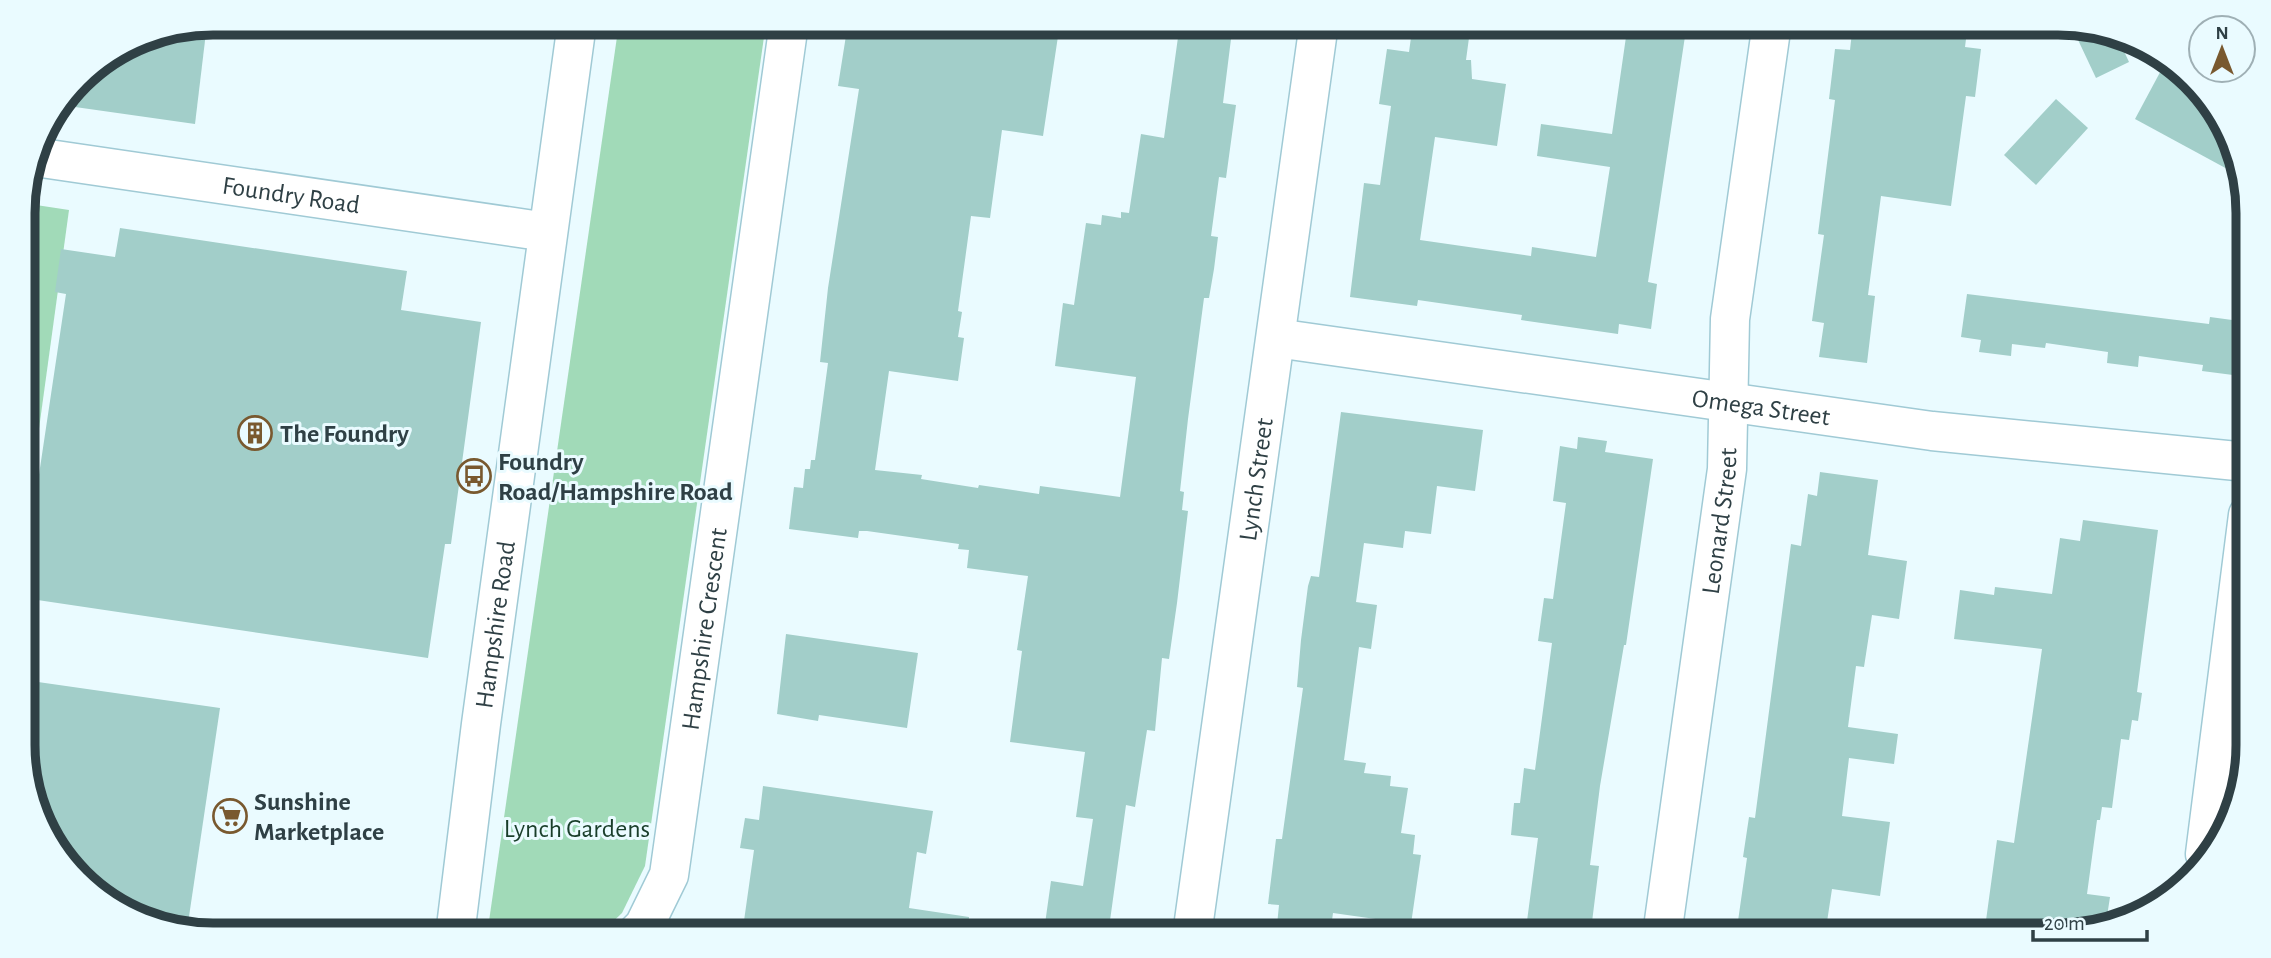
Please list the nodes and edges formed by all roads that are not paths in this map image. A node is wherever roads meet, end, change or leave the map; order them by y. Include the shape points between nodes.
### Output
1 (575, 35) edge
2 (787, 35) edge
3 (1317, 35) edge
4 (1770, 35) edge
5 (44, 158) edge
6 (547, 232) junction
7 (1276, 338) junction
8 (1728, 402) junction
9 (2236, 461) edge
10 (2236, 610) edge
11 (2206, 843) edge
12 (457, 923) edge
13 (645, 923) edge
14 (1194, 923) edge
15 (1664, 923) edge

1 - 6 street, Hampshire Road
2 - 13 street, Hampshire Crescent via 669,875
3 - 7 street, Lynch Street
4 - 8 street, Leonard Street via 1730,319
5 - 6 street, Foundry Road
6 - 12 street, Hampshire Road
7 - 8 street, Omega Street
7 - 14 street, Lynch Street
8 - 9 street, Omega Street via 1932,431
8 - 15 street, Leonard Street via 1727,469
10 - 11 street

